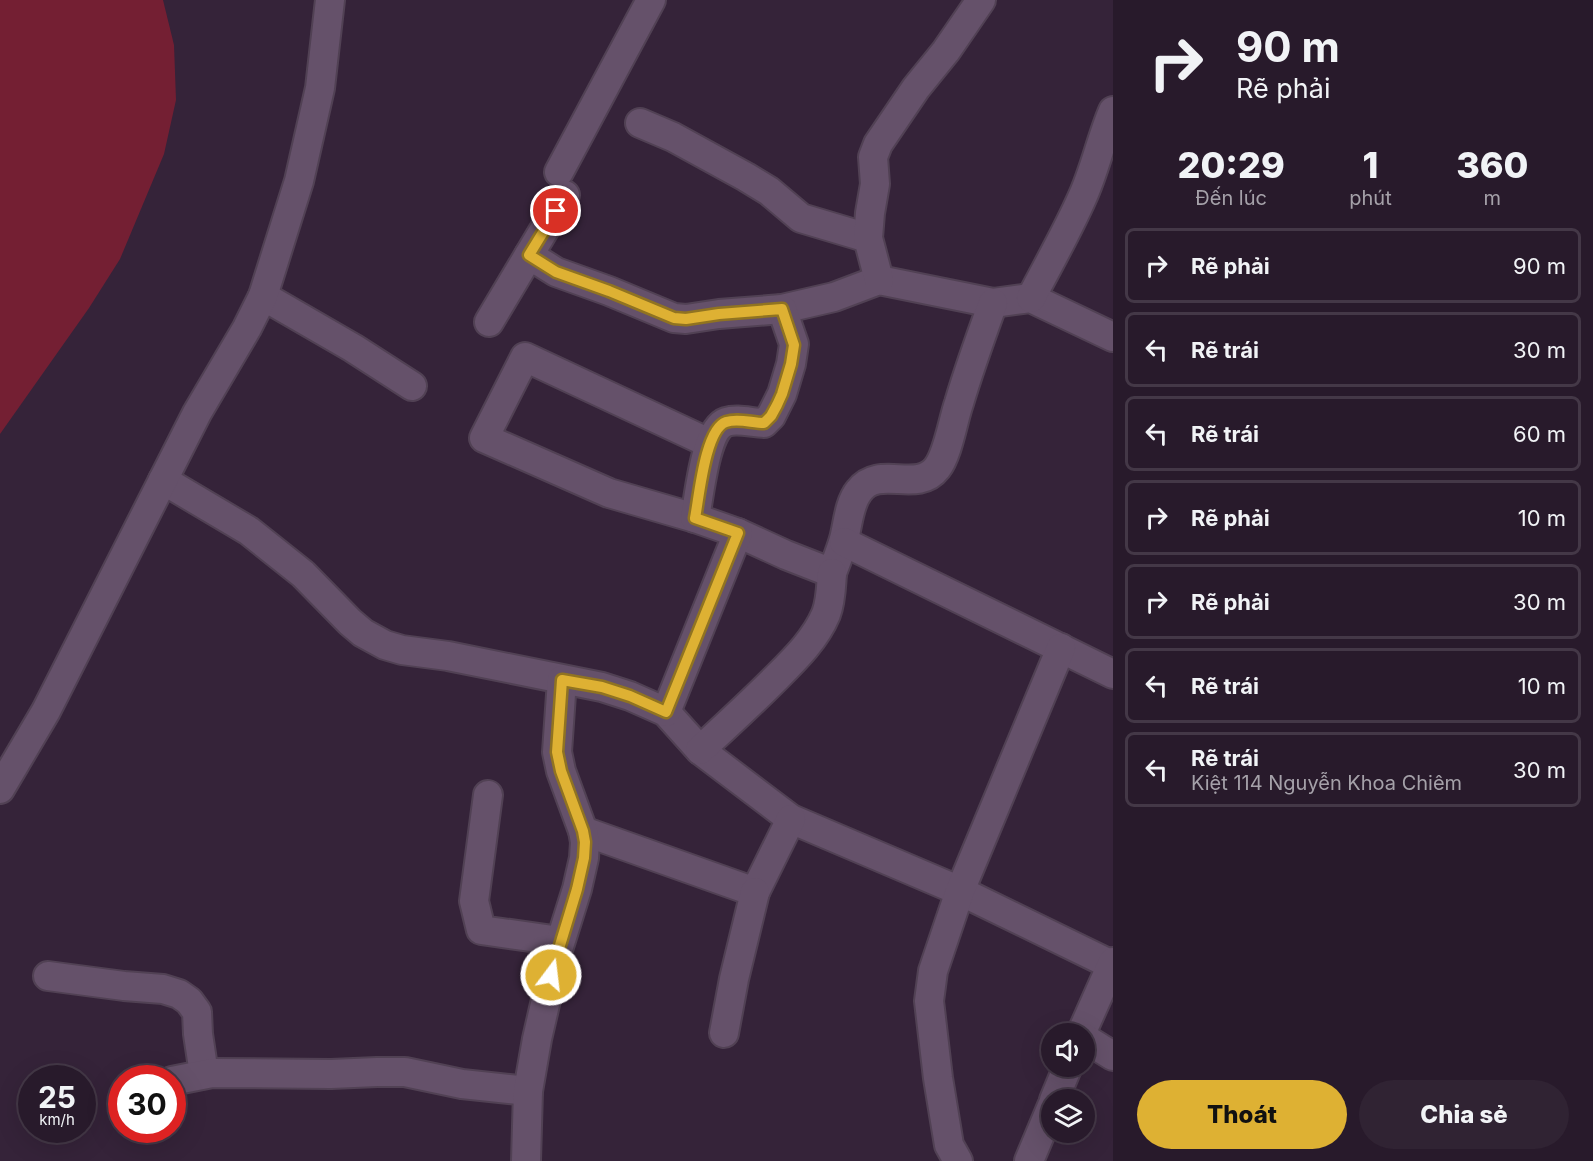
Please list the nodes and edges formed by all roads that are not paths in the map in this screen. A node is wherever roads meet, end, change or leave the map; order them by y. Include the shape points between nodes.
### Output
1 (330, 0) edge
2 (651, 0) edge
3 (981, 0) edge
4 (1113, 111) edge
5 (640, 123) dead end
6 (868, 238) junction
7 (529, 255) junction
8 (879, 280) junction
9 (263, 296) junction
10 (1032, 298) junction
11 (993, 303) junction
12 (782, 309) junction
13 (489, 322) dead end
14 (1113, 337) edge
15 (412, 387) dead end
16 (709, 443) junction
17 (163, 480) junction
18 (695, 518) junction
19 (738, 533) junction
20 (844, 542) junction
21 (832, 573) junction
22 (1061, 648) junction
23 (1113, 674) edge
24 (562, 680) junction
25 (666, 712) junction
26 (700, 750) junction
27 (0, 789) edge
28 (488, 795) dead end
29 (791, 819) junction
30 (583, 831) junction
31 (960, 891) junction
32 (754, 892) junction
33 (560, 942) junction
34 (1112, 963) edge
35 (48, 976) dead end
36 (1086, 1023) edge
37 (724, 1033) dead end
38 (1095, 1045) edge
39 (1113, 1056) edge
40 (204, 1074) junction
41 (186, 1078) edge
42 (528, 1091) junction
43 (1041, 1132) edge
44 (526, 1161) edge
45 (958, 1161) edge
46 (1029, 1161) edge

1 - 9 street via 318,100 299,180
2 - 7 street
3 - 6 street via 878,144 873,157 875,184
4 - 10 street via 1082,199
5 - 6 street via 746,177 801,218
6 - 8 street
7 - 12 street via 556,272 674,318
7 - 13 street
8 - 11 street
8 - 12 street via 834,297
9 - 15 street
9 - 17 street
10 - 11 street
10 - 14 street
11 - 20 street via 964,384 943,460 922,479 879,479 863,486 853,503
12 - 16 street via 794,345 785,384 771,416 764,423 724,422
16 - 18 street
16 - 18 street via 525,357 484,438 609,493
17 - 24 street via 249,531 303,574 363,633 385,645
17 - 27 street via 46,711
18 - 19 street
19 - 21 street
19 - 25 street
20 - 21 street
20 - 22 street
21 - 26 street via 827,612 810,640
22 - 23 street
22 - 31 street
24 - 25 street via 602,687
24 - 30 street via 557,752
25 - 26 street
26 - 29 street
28 - 33 street via 474,901 481,930
29 - 31 street
29 - 32 street
30 - 32 street
30 - 33 street via 584,858
31 - 34 street
31 - 45 street via 933,971 929,1001 949,1145
32 - 37 street
33 - 42 street
34 - 36 street
35 - 40 street via 179,994 197,1012
38 - 39 street
40 - 41 street
40 - 42 street via 405,1072 462,1084
42 - 44 street
43 - 46 street

